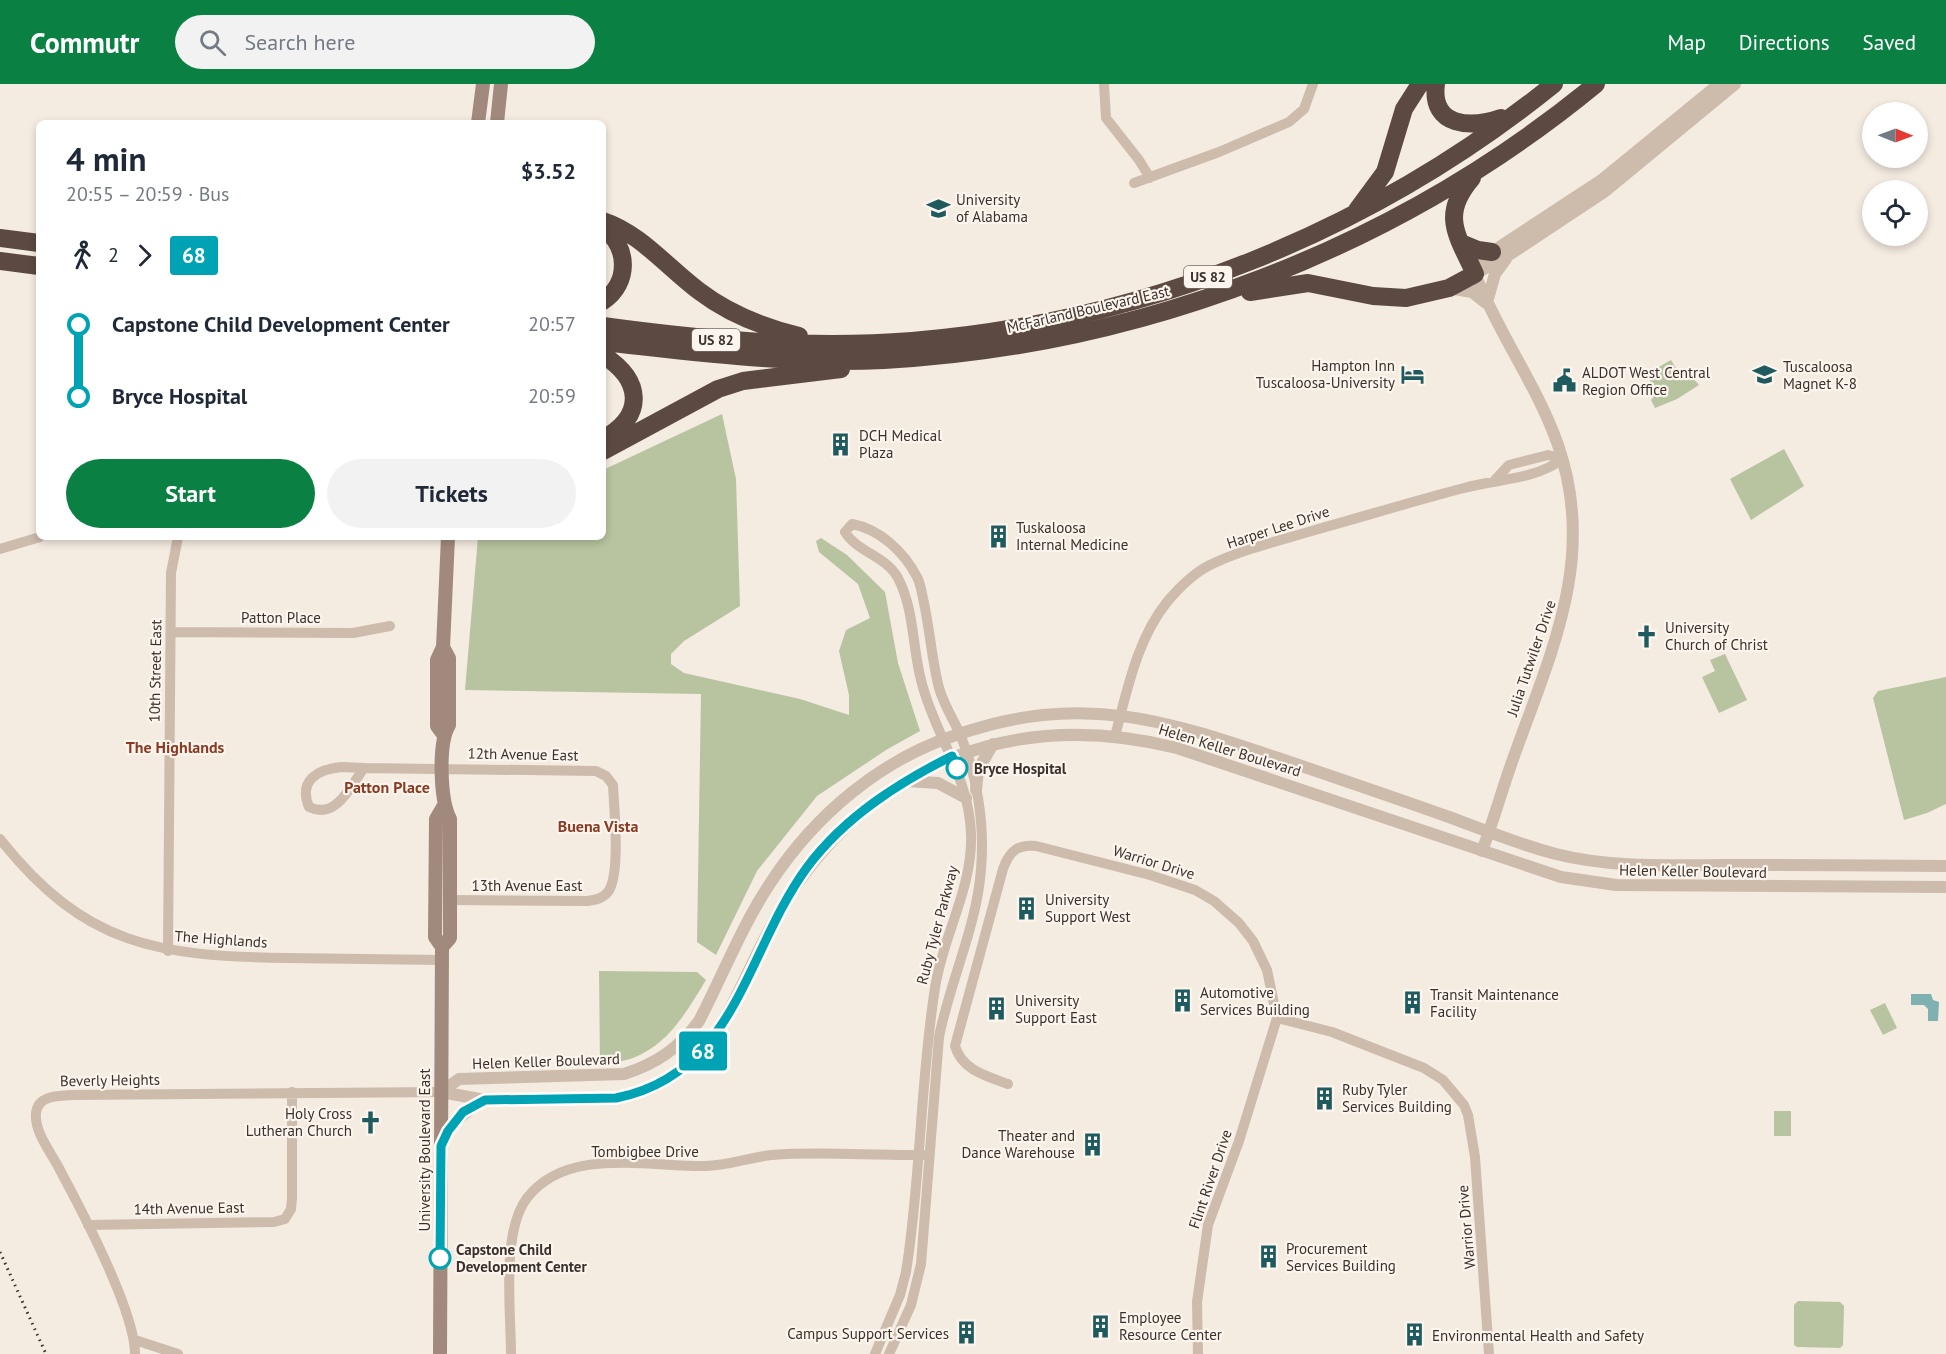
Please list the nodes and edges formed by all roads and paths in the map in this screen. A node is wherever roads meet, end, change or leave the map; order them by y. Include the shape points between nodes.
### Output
1 (483, 84) edge
2 (501, 84) edge
3 (1104, 84) edge
4 (1313, 84) edge
5 (1419, 84) edge
6 (1436, 84) edge
7 (1554, 84) edge
8 (1596, 84) edge
9 (1719, 84) edge
10 (1735, 84) edge
11 (1517, 112) junction
12 (478, 120) edge
13 (497, 120) edge
14 (1479, 170) junction
15 (1150, 178) junction
16 (1134, 183) dead end
17 (1352, 216) junction
18 (606, 223) edge
19 (606, 231) edge
20 (0, 238) edge
21 (36, 243) edge
22 (1461, 243) junction
23 (1492, 252) junction
24 (1512, 253) junction
25 (0, 261) edge
26 (36, 266) edge
27 (1475, 274) junction
28 (1449, 288) junction
29 (1213, 297) junction
30 (606, 298) edge
31 (1487, 304) junction
32 (606, 326) edge
33 (606, 342) edge
34 (830, 343) junction
35 (606, 357) edge
36 (882, 360) junction
37 (606, 437) edge
38 (606, 450) edge
39 (1563, 459) junction
40 (1495, 480) junction
41 (36, 538) edge
42 (177, 540) edge
43 (448, 540) edge
44 (0, 549) edge
45 (923, 600) junction
46 (908, 603) junction
47 (390, 626) dead end
48 (171, 632) junction
49 (937, 678) junction
50 (921, 683) junction
51 (1121, 715) junction
52 (959, 734) junction
53 (1115, 736) junction
54 (942, 739) junction
55 (993, 744) junction
56 (965, 752) junction
57 (952, 756) junction
58 (364, 768) junction
59 (443, 768) junction
60 (905, 781) junction
61 (971, 794) junction
62 (443, 807) junction
63 (1489, 832) junction
64 (0, 839) edge
65 (1482, 851) junction
66 (1946, 866) edge
67 (1946, 887) edge
68 (602, 897) joint
69 (450, 900) junction
70 (168, 951) junction
71 (442, 953) junction
72 (1277, 1018) junction
73 (1008, 1084) dead end
74 (292, 1092) junction
75 (441, 1092) junction
76 (485, 1100) junction
77 (441, 1146) junction
78 (918, 1155) junction
79 (931, 1155) junction
80 (88, 1225) junction
81 (135, 1340) junction
82 (135, 1354) edge
83 (178, 1354) edge
84 (440, 1354) edge
85 (511, 1354) edge
86 (874, 1354) edge
87 (890, 1354) edge
88 (1198, 1354) edge
89 (1489, 1354) edge

1 - 12 main road
2 - 13 main road
3 - 15 street via 1106,118
4 - 15 street via 1298,116 1219,153
5 - 17 highway via 1404,109 1385,172
6 - 11 highway via 1438,105 1453,121 1475,126
7 - 11 highway, McFarland Boulevard East / US 82
8 - 14 highway, McFarland Boulevard East / US 82 via 1553,120
9 - 23 street via 1603,179
10 - 24 street via 1604,192
11 - 17 highway, McFarland Boulevard East / US 82 via 1467,149
14 - 22 highway via 1454,205 1454,228
14 - 29 highway, McFarland Boulevard East / US 82 via 1358,237
15 - 16 street
17 - 34 highway, McFarland Boulevard East / US 82 via 1244,263 1122,305 992,333
18 - 34 highway via 638,240 725,310 777,331
19 - 30 highway via 619,246 623,267 616,288
20 - 21 highway
22 - 23 highway
22 - 27 highway
23 - 27 street via 1477,264
24 - 27 street
24 - 31 street via 1495,274
25 - 26 highway
27 - 28 highway
27 - 31 street, Julia Tutwiler Drive
28 - 29 highway via 1406,298 1373,296 1308,283
28 - 31 street via 1472,292
29 - 36 highway, McFarland Boulevard East / US 82 via 1134,319 1005,346
31 - 39 street, Julia Tutwiler Drive via 1543,411
32 - 34 highway, McFarland Boulevard East / US 82 via 719,340
33 - 36 highway, McFarland Boulevard East / US 82 via 708,354
35 - 37 highway via 625,371 634,398 626,421
36 - 38 highway via 839,370 735,383 692,401
39 - 40 street, Harper Lee Drive via 1549,470
39 - 40 street, Harper Lee Drive via 1548,455 1509,465
39 - 63 street, Julia Tutwiler Drive via 1573,522 1568,594
40 - 51 street, Harper Lee Drive via 1259,546 1207,567 1190,578 1152,624 1139,652
41 - 44 street
42 - 48 street, 10th Street East via 171,573
43 - 59 main road, University Boulevard East via 443,647 449,658 449,725 443,734
45 - 46 street
45 - 46 street, Ruby Tyler Parkway via 918,578 900,552 873,530 852,524 845,532 851,542 874,553 897,575
45 - 49 street, Ruby Tyler Parkway
46 - 50 street, Ruby Tyler Parkway
47 - 48 street, Patton Place via 353,633
48 - 70 street, 10th Street East
49 - 50 street
49 - 52 street, Ruby Tyler Parkway
50 - 54 street, Ruby Tyler Parkway
51 - 52 street, Helen Keller Boulevard via 1075,712 1020,717
51 - 53 street, Harper Lee Drive
51 - 63 street, Helen Keller Boulevard via 1187,728
52 - 54 street, Helen Keller Boulevard
52 - 56 street, Ruby Tyler Parkway
53 - 55 street, Helen Keller Boulevard via 1052,736
53 - 65 street, Helen Keller Boulevard via 1177,748
54 - 57 street, Ruby Tyler Parkway
54 - 75 street, Helen Keller Boulevard via 891,765 842,799 803,839 770,884 699,1021 663,1057 624,1074 459,1079
55 - 56 street, Helen Keller Boulevard
55 - 61 street via 978,770
56 - 57 street, Helen Keller Boulevard
56 - 61 street, Ruby Tyler Parkway
57 - 60 street, Helen Keller Boulevard
57 - 61 street, Ruby Tyler Parkway
58 - 58 street, 12th Avenue East via 331,768 312,776 306,786 309,807 319,811 339,803
58 - 59 street, 12th Avenue East
59 - 62 main road, University Boulevard East
59 - 68 street, 12th Avenue East via 564,769 603,774 613,785 614,873 612,884
60 - 61 street via 938,783
60 - 76 street, Helen Keller Boulevard via 846,825 809,865 779,911 719,1031 688,1066 651,1088 616,1098
61 - 78 street, Ruby Tyler Parkway via 968,874 935,987
61 - 79 street, Ruby Tyler Parkway via 981,816 981,869 939,1037
62 - 69 main road, University Boulevard East via 450,819
62 - 71 main road, University Boulevard East via 435,819 435,937
63 - 65 street, Julia Tutwiler Drive
63 - 66 street, Helen Keller Boulevard via 1555,854 1617,864
64 - 70 street, The Highlands via 35,880 78,913 129,940
65 - 67 street, Helen Keller Boulevard via 1561,877 1616,885
68 - 69 street, 13th Avenue East via 587,901
69 - 71 main road, University Boulevard East via 450,938
70 - 71 street, The Highlands via 217,957
71 - 75 main road, University Boulevard East
72 - 73 street, Warrior Drive via 1263,960 1223,908 1174,881 1024,845 1014,850 1003,869 955,1046 967,1066
72 - 88 street, Flint River Drive via 1208,1225 1197,1302
72 - 89 street, Warrior Drive via 1332,1032 1424,1068 1451,1088 1464,1105 1475,1157
74 - 75 street, Beverly Heights
74 - 80 street, 14th Avenue East via 292,1198 285,1219
74 - 80 street, Beverly Heights via 73,1095 51,1096 41,1101 36,1112 41,1134
75 - 76 street, Helen Keller Boulevard
75 - 77 main road, University Boulevard East
76 - 77 street via 463,1112
77 - 84 main road, University Boulevard East
78 - 79 street, Tombigbee Drive
78 - 85 street, Tombigbee Drive via 773,1155 706,1166 628,1163 562,1172 537,1187 517,1216 511,1239
78 - 86 street, Ruby Tyler Parkway via 906,1272
79 - 87 street, Ruby Tyler Parkway via 921,1264 911,1305
80 - 81 street, Beverly Heights
81 - 82 street
81 - 83 street

